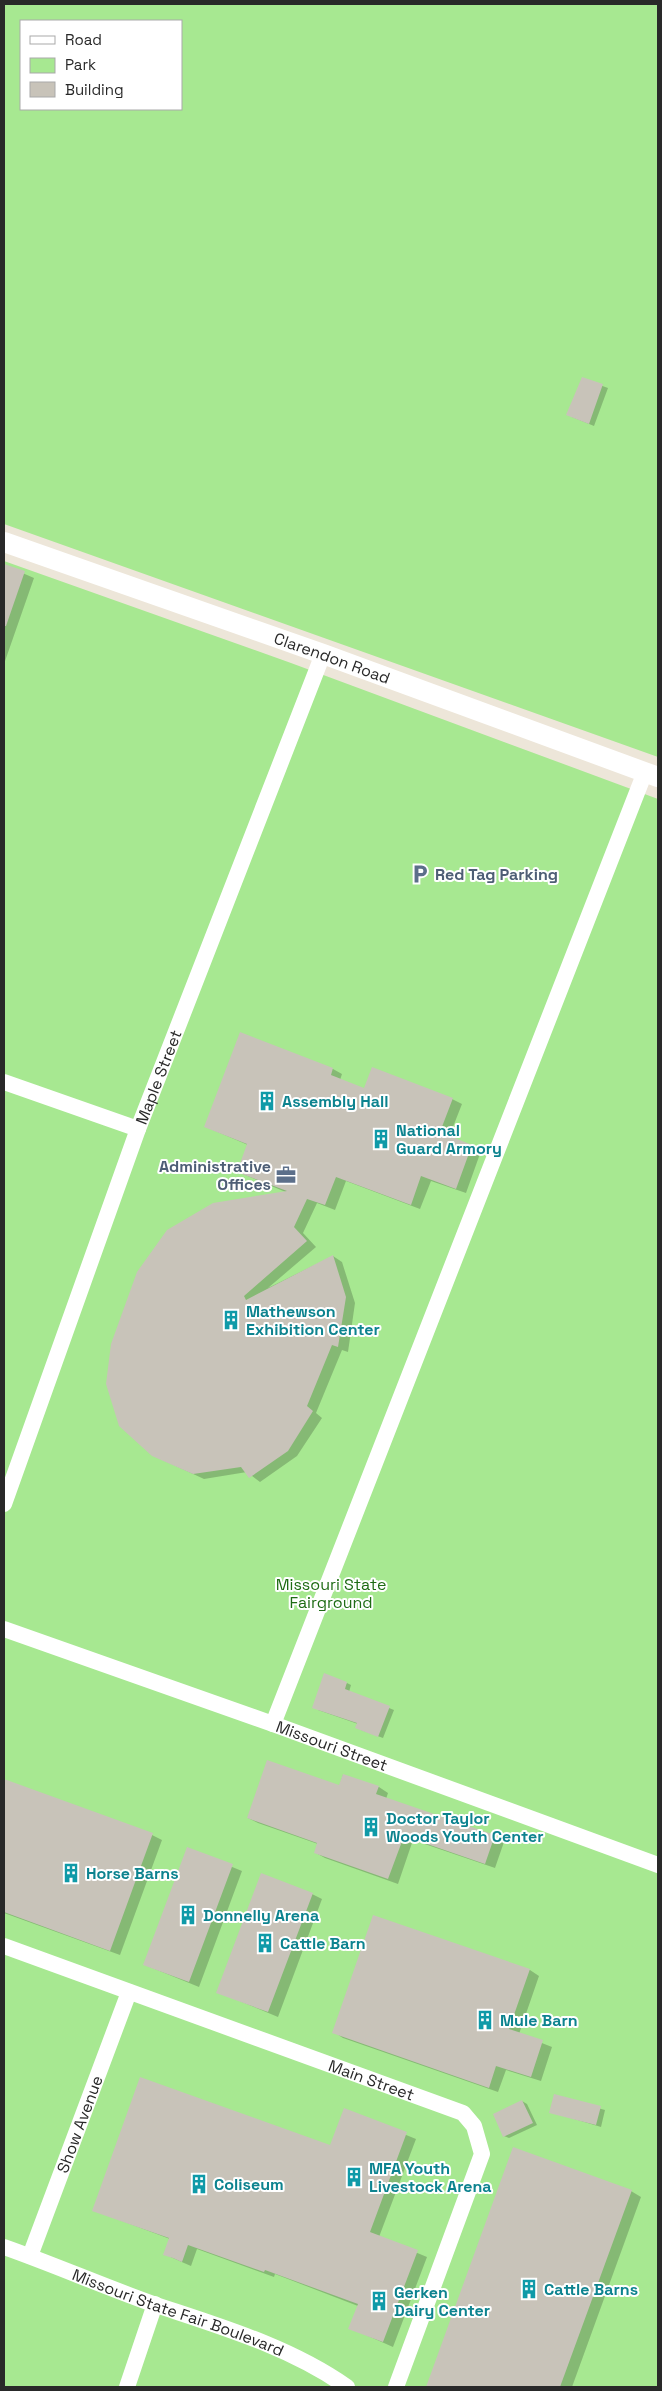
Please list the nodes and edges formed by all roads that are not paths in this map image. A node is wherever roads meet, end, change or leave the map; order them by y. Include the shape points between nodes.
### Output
1 (4, 542) edge
2 (322, 654) junction
3 (652, 775) edge
4 (4, 1082) edge
5 (138, 1129) junction
6 (4, 1504) edge
7 (4, 1629) edge
8 (273, 1724) junction
9 (658, 1865) edge
10 (4, 1946) edge
11 (129, 1992) junction
12 (4, 2247) edge
13 (30, 2256) junction
14 (155, 2304) junction
15 (127, 2387) edge
16 (347, 2387) edge
17 (396, 2387) edge

1 - 2 street, Clarendon Road
2 - 3 street, Clarendon Road
2 - 5 street, Maple Street
3 - 8 street
4 - 5 street
5 - 6 street, Maple Street
7 - 8 street, Missouri Street
8 - 9 street, Missouri Street
10 - 11 street, Main Street
11 - 13 street, Show Avenue
11 - 17 street, Main Street via 463,2113 474,2126 482,2154 478,2170
12 - 13 street, Missouri State Fair Boulevard
13 - 14 street, Missouri State Fair Boulevard
14 - 15 street
14 - 16 street, Missouri State Fair Boulevard via 242,2333 324,2371

